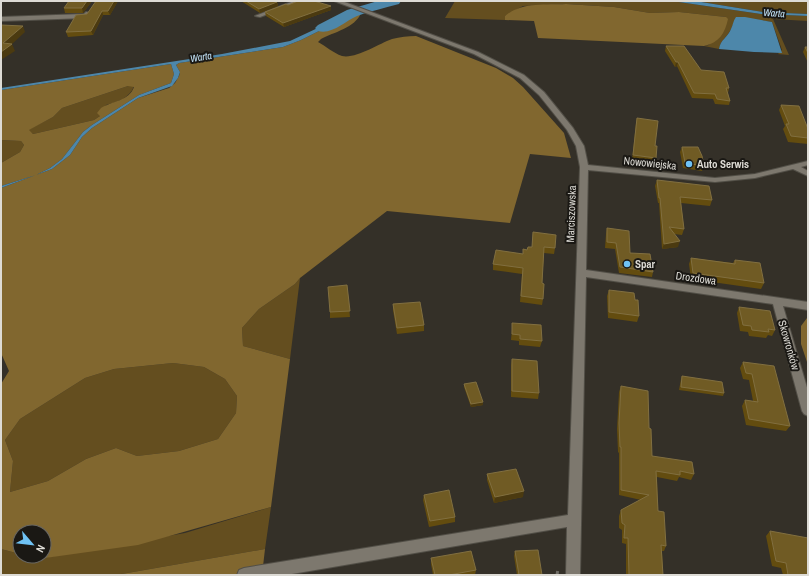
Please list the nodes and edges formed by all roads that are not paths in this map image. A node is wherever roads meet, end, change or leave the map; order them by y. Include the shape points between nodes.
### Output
1 (299, 1) edge
2 (337, 1) edge
3 (90, 10) edge
4 (258, 16) dead end
5 (1, 19) edge
6 (808, 163) edge
7 (793, 166) junction
8 (584, 167) junction
9 (808, 174) edge
10 (581, 273) junction
11 (777, 302) junction
12 (808, 306) edge
13 (808, 411) edge
14 (574, 520) junction
15 (244, 575) edge
16 (573, 575) edge

1 - 4 street
2 - 8 street, Marciszowska via 490,59 528,81 544,96 575,137
3 - 5 street via 86,16
6 - 7 street, Nowowiejska
7 - 8 street, Nowowiejska via 755,176 715,180
7 - 9 street
8 - 10 street, Marciszowska
10 - 11 street, Drozdowa
10 - 14 street, Marciszowska
11 - 12 street, Drozdowa
11 - 13 street, Skowronków
14 - 15 street
14 - 16 street, Marciszowska

